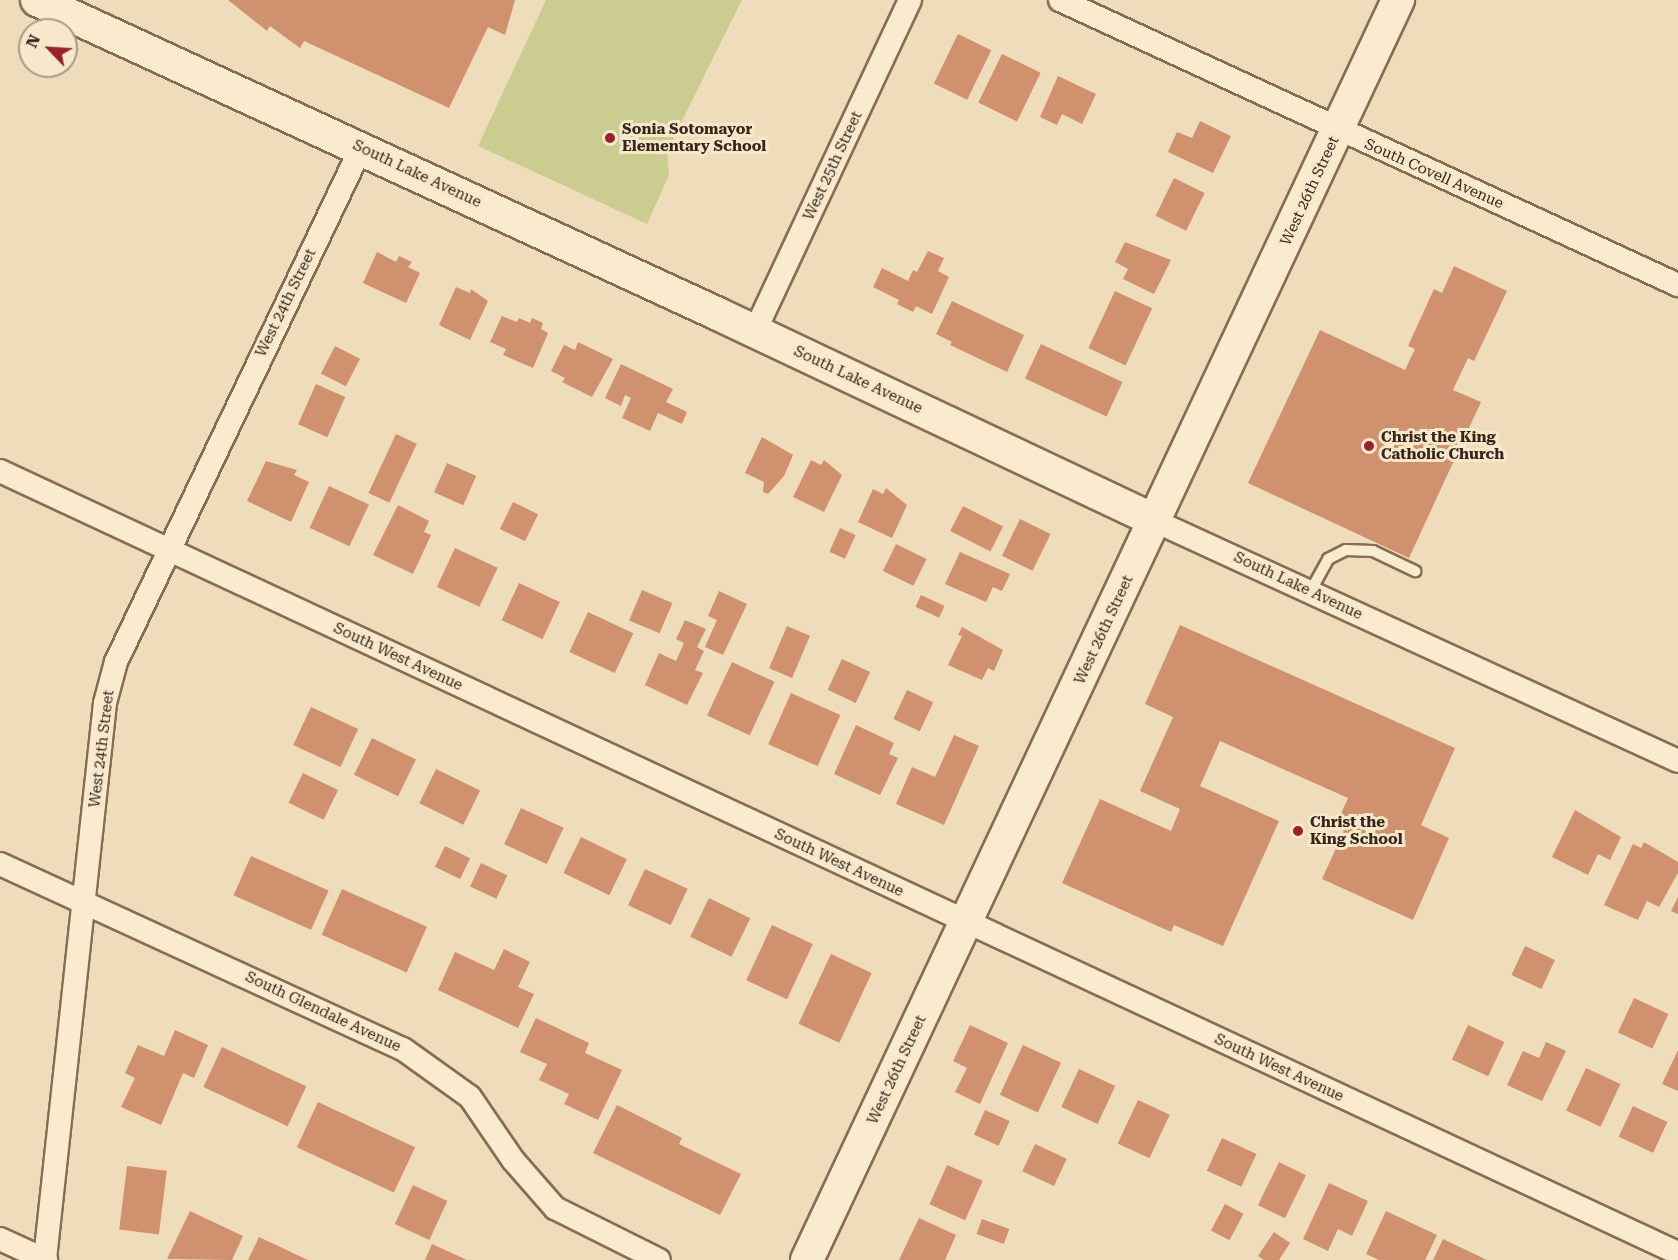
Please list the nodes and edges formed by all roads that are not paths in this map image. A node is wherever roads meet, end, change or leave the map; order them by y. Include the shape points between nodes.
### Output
1 (910, 0) edge
2 (1060, 0) edge
3 (1398, 0) edge
4 (40, 1) edge
5 (1338, 131) junction
6 (361, 148) junction
7 (1678, 285) edge
8 (755, 331) junction
9 (0, 471) edge
10 (1155, 521) junction
11 (167, 549) junction
12 (1415, 572) dead end
13 (1310, 592) junction
14 (1678, 761) edge
15 (0, 864) edge
16 (84, 903) junction
17 (966, 922) junction
18 (0, 1239) edge
19 (1678, 1253) edge
20 (45, 1260) edge
21 (659, 1260) edge
22 (807, 1260) edge

1 - 8 street, West 25th Street
2 - 5 street, South Covell Avenue
3 - 5 main road, West 26th Street
4 - 6 main road, South Lake Avenue
5 - 7 street, South Covell Avenue
5 - 10 main road, West 26th Street
6 - 8 main road, South Lake Avenue
6 - 11 street, West 24th Street
8 - 10 main road, South Lake Avenue
9 - 11 street, South West Avenue
10 - 13 street, South Lake Avenue
10 - 17 main road, West 26th Street
11 - 16 street, West 24th Street via 116,662 105,703
11 - 17 street, South West Avenue
12 - 13 lane via 1373,551 1346,550 1328,559
13 - 14 street, South Lake Avenue
15 - 16 street, South Glendale Avenue
16 - 20 street, West 24th Street
16 - 21 street, South Glendale Avenue via 404,1049 470,1096 513,1160 555,1208
17 - 19 street, South West Avenue
17 - 22 main road, West 26th Street
18 - 20 street

